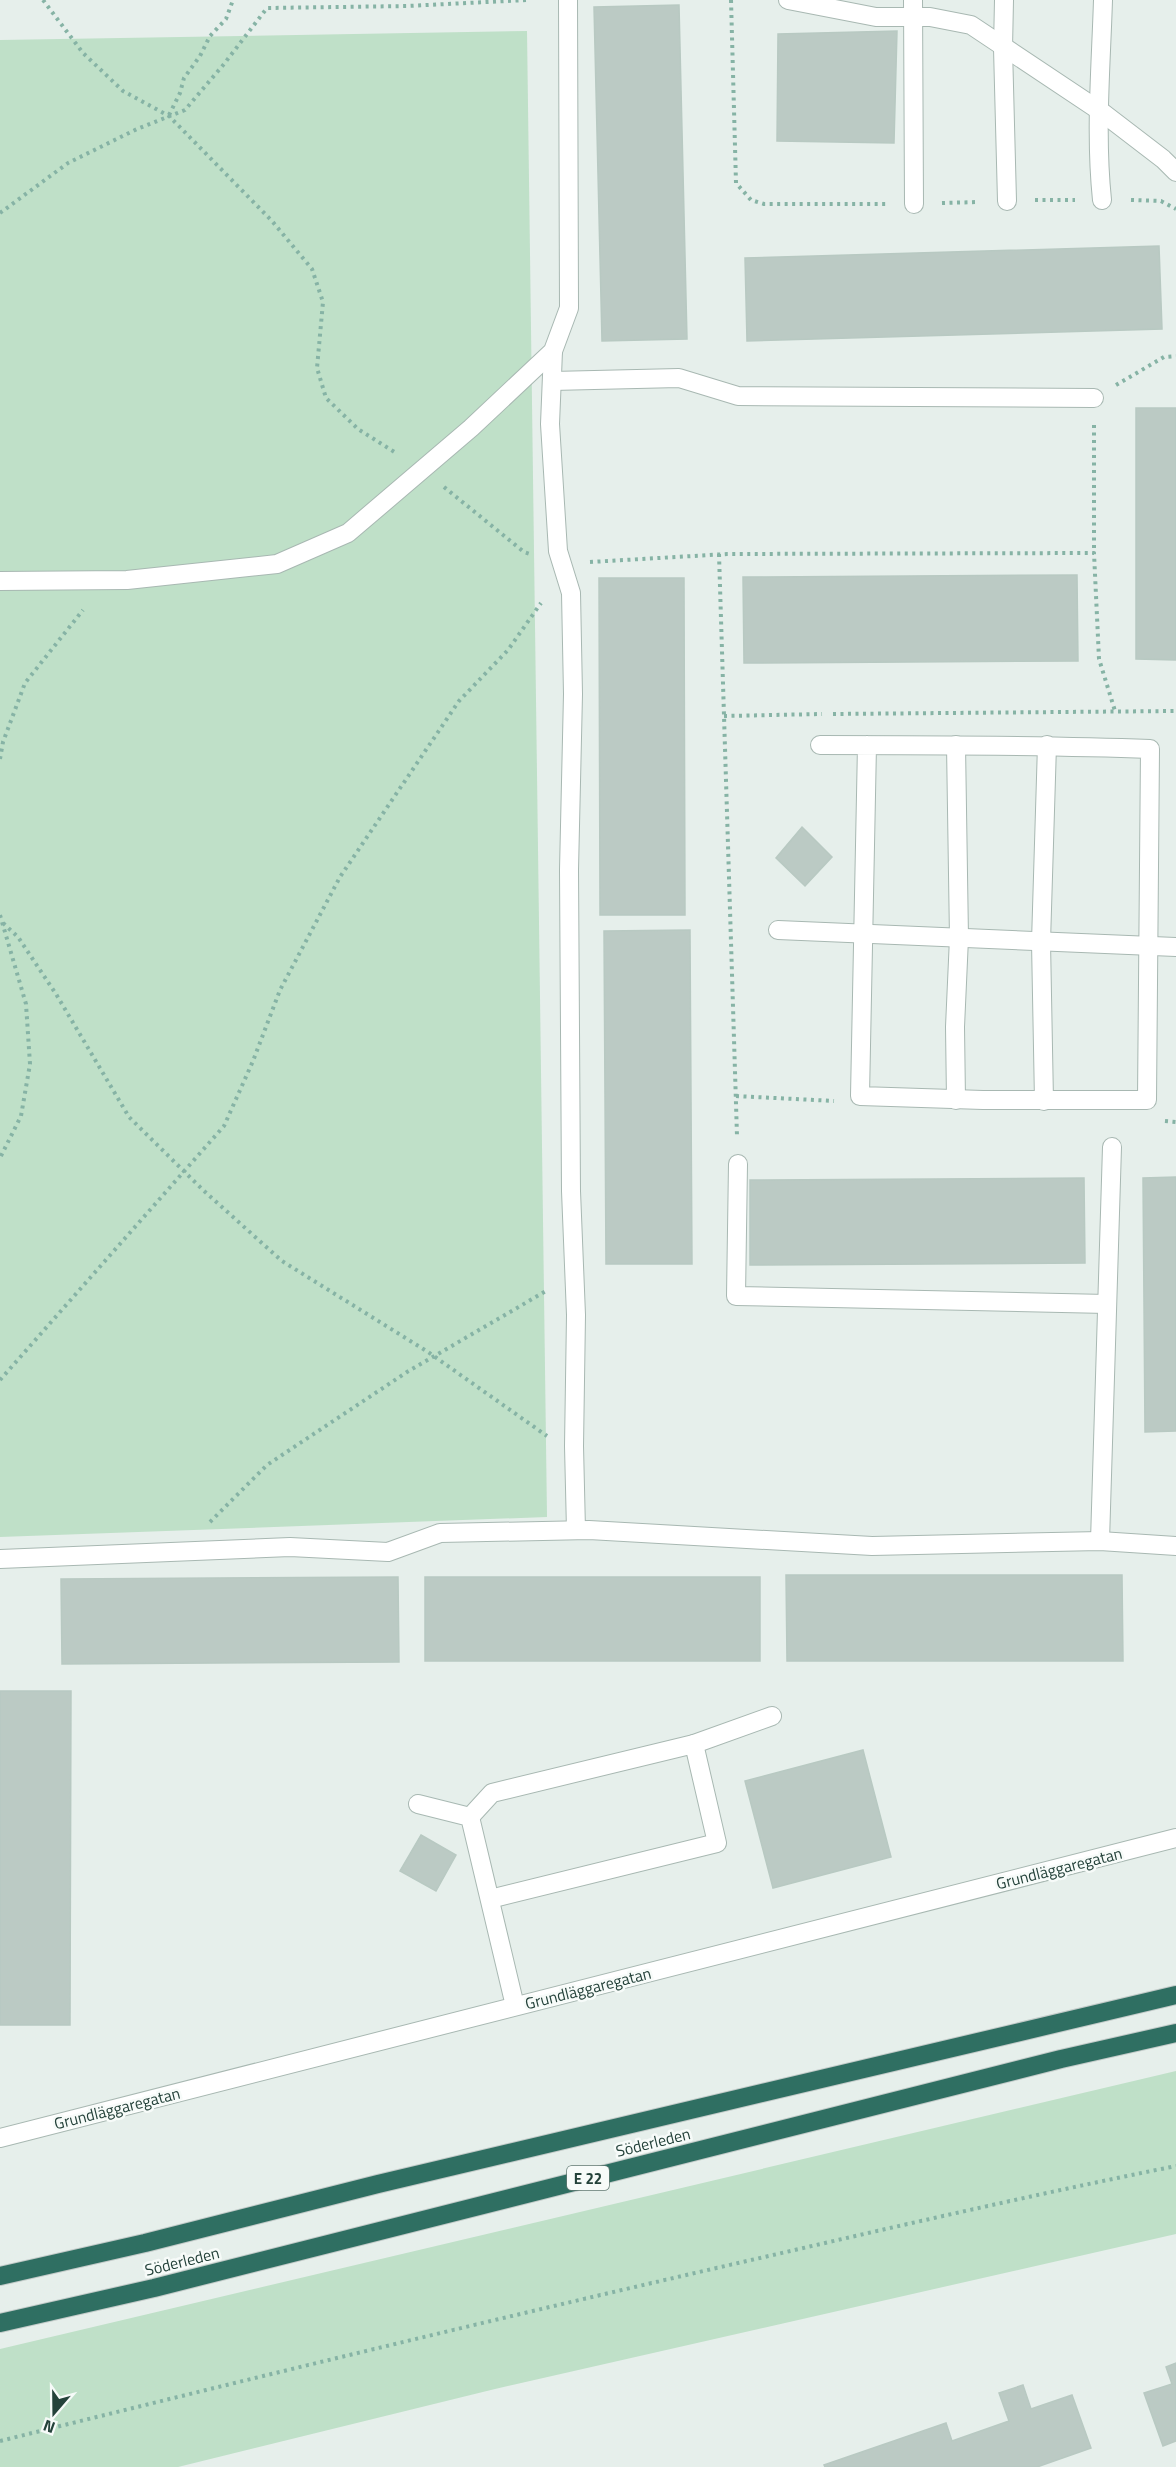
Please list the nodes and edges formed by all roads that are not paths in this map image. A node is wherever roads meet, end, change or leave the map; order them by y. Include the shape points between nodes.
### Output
1 (568, 0) edge
2 (788, 0) edge
3 (1004, 0) edge
4 (1103, 0) edge
5 (816, 3) edge
6 (913, 9) edge
7 (1003, 48) junction
8 (1099, 110) junction
9 (1176, 172) edge
10 (1102, 200) dead end
11 (1006, 201) dead end
12 (914, 204) dead end
13 (553, 351) junction
14 (552, 381) junction
15 (1094, 398) road end
16 (0, 581) edge
17 (820, 745) dead end
18 (867, 745) junction
19 (956, 745) junction
20 (1047, 745) junction
21 (778, 930) dead end
22 (864, 934) junction
23 (959, 938) junction
24 (1041, 942) junction
25 (1149, 946) junction
26 (1176, 947) edge
27 (956, 1100) junction
28 (1044, 1101) junction
29 (1112, 1147) dead end
30 (738, 1164) road end
31 (1107, 1304) junction
32 (576, 1530) junction
33 (1100, 1541) junction
34 (1176, 1546) edge
35 (0, 1559) edge
36 (772, 1716) dead end
37 (694, 1744) junction
38 (418, 1804) dead end
39 (470, 1817) junction
40 (1176, 1838) edge
41 (490, 1899) junction
42 (1176, 1995) edge
43 (515, 2006) junction
44 (1176, 2033) edge
45 (0, 2138) edge
46 (0, 2276) edge
47 (0, 2323) edge

1 - 13 street via 569,308
2 - 5 street
3 - 7 street
4 - 8 street
5 - 6 street via 876,17
6 - 7 street via 971,26
6 - 12 street
7 - 8 street
7 - 11 street
8 - 9 street
8 - 10 street
13 - 14 street
13 - 16 street via 471,428 348,533 277,564 108,580
14 - 15 street via 679,378 738,396
14 - 32 street via 550,424 558,551 571,592 569,870
17 - 18 street
18 - 19 street
18 - 22 street
19 - 20 street
19 - 23 street
20 - 24 street
20 - 25 street via 1150,749
21 - 22 street
22 - 23 street
22 - 27 street via 860,1096
23 - 24 street
23 - 27 street
24 - 25 street
24 - 28 street
25 - 26 street
25 - 28 street via 1147,1100
27 - 28 street
29 - 31 street
30 - 31 street via 736,1296
31 - 33 street
32 - 33 street via 872,1546
32 - 35 street via 440,1533 388,1552 290,1547
33 - 34 street
36 - 37 street
37 - 39 street via 492,1793
37 - 41 street via 717,1843
38 - 39 street
39 - 41 street
40 - 43 street, Grundläggaregatan
41 - 43 street
42 - 46 highway, Söderleden
43 - 45 street, Grundläggaregatan
44 - 47 highway, Söderleden / E 22

